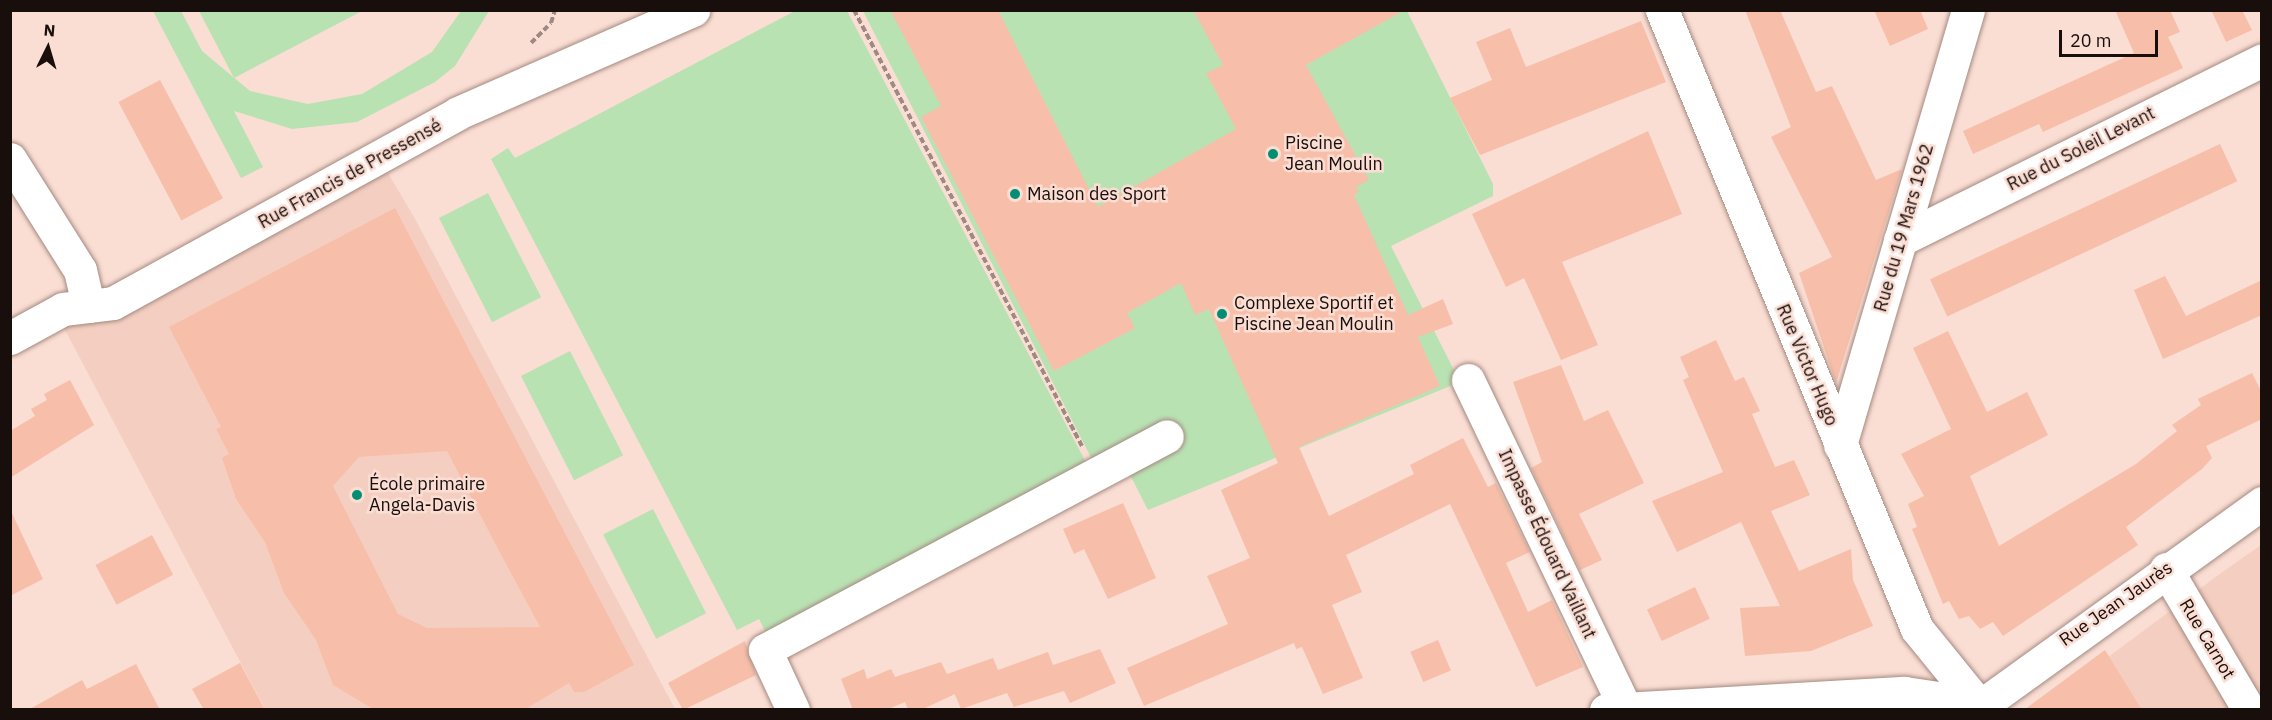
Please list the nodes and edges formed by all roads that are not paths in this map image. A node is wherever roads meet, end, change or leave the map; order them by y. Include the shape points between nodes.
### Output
1 (693, 10) edge
2 (1662, 10) edge
3 (1968, 10) edge
4 (2262, 60) edge
5 (10, 159) edge
6 (1900, 240) junction
7 (88, 306) junction
8 (10, 338) edge
9 (1468, 380) dead end
10 (1167, 436) dead end
11 (1840, 446) junction
12 (2262, 503) edge
13 (2166, 569) junction
14 (1977, 707) edge
15 (1616, 709) edge
16 (793, 710) edge
17 (2249, 710) edge

1 - 7 street, Rue Francis de Pressensé via 458,113 113,303
2 - 11 street, Rue Victor Hugo
3 - 6 street, Rue du 19 Mars 1962
4 - 6 street, Rue du Soleil Levant
5 - 7 street via 80,270
6 - 11 street, Rue du 19 Mars 1962
7 - 8 street, Rue Francis de Pressensé via 63,309
9 - 15 street, Impasse Édouard Vaillant
10 - 16 street via 765,650
11 - 14 street, Rue Victor Hugo via 1917,630
12 - 13 street, Rue Jean Jaurès
13 - 14 street, Rue Jean Jaurès
13 - 17 street, Rue Carnot
14 - 15 street via 1905,693

